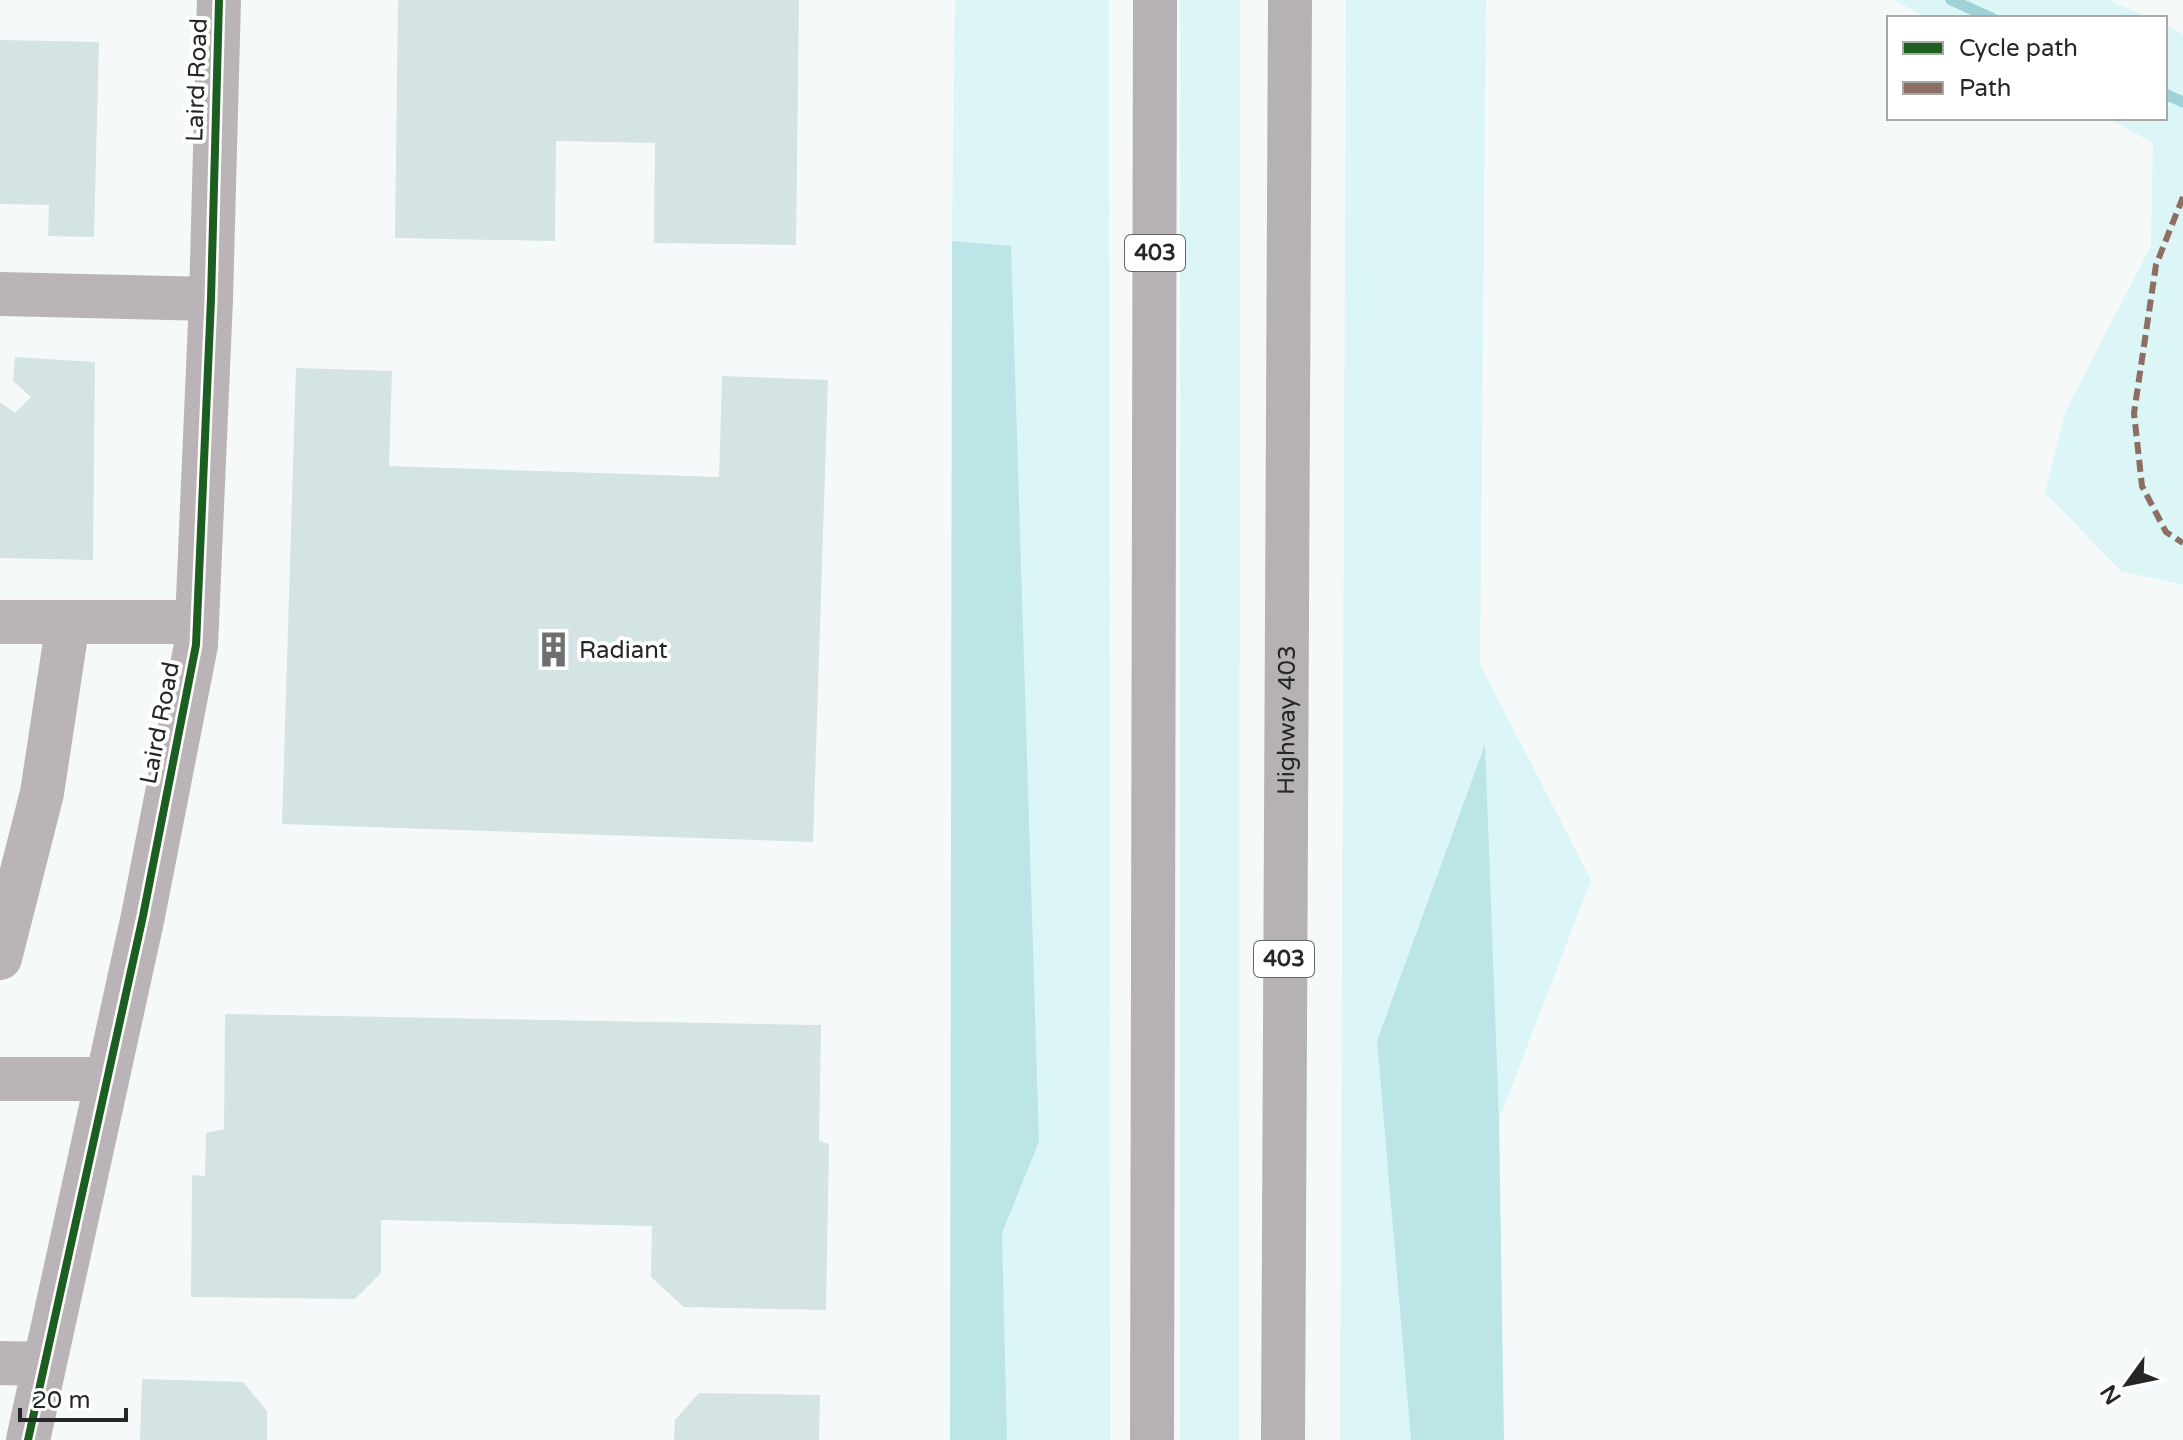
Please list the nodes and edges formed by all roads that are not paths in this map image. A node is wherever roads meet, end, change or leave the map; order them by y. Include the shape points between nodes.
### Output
1 (219, 0) edge
2 (1155, 0) edge
3 (1290, 0) edge
4 (0, 294) edge
5 (211, 299) junction
6 (0, 622) edge
7 (68, 622) junction
8 (197, 622) junction
9 (0, 958) edge
10 (0, 1079) edge
11 (107, 1079) junction
12 (0, 1363) edge
13 (44, 1364) junction
14 (28, 1440) edge
15 (1152, 1440) edge
16 (1283, 1440) edge

1 - 5 street, Laird Road
2 - 15 highway, 403
3 - 16 highway, Highway 403 / 403
4 - 5 street
5 - 8 street, Laird Road
6 - 7 street
7 - 8 street
7 - 9 street via 42,793
8 - 11 street, Laird Road
10 - 11 street
11 - 13 street, Laird Road
12 - 13 street
13 - 14 street, Laird Road

